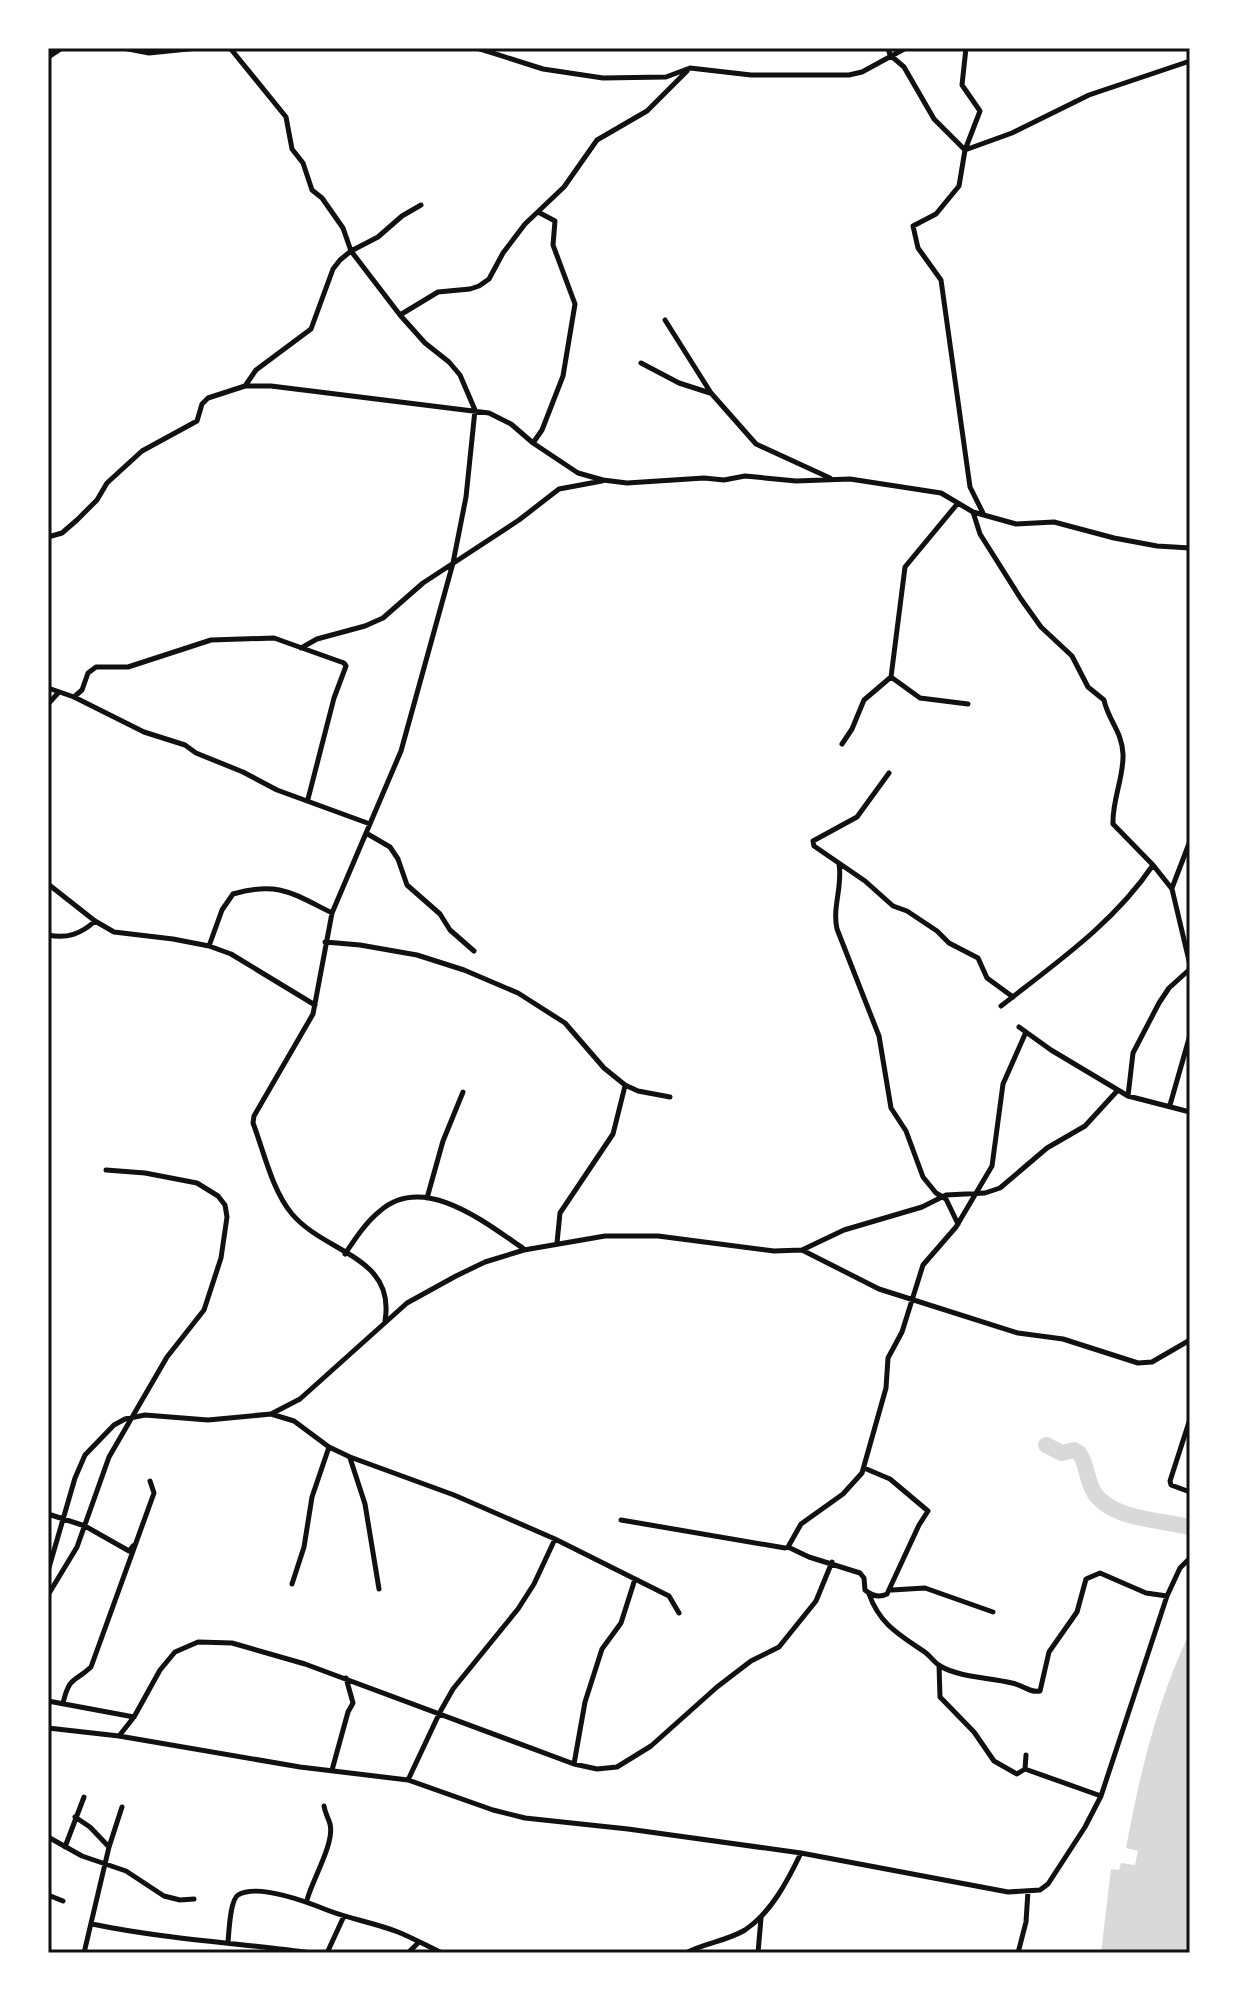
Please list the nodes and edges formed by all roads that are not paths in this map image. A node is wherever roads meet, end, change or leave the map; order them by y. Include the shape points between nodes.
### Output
1 (60, 48) edge
2 (123, 48) edge
3 (198, 48) edge
4 (230, 48) edge
5 (477, 48) edge
6 (906, 48) edge
7 (966, 48) edge
8 (889, 52) edge
9 (48, 56) edge
10 (1190, 61) edge
11 (690, 68) junction
12 (965, 150) junction
13 (421, 205) dead end
14 (538, 212) junction
15 (351, 251) junction
16 (400, 315) junction
17 (665, 320) dead end
18 (641, 363) dead end
19 (245, 386) junction
20 (711, 393) junction
21 (475, 410) junction
22 (533, 443) junction
23 (831, 478) junction
24 (603, 480) junction
25 (958, 503) junction
26 (973, 512) junction
27 (984, 514) junction
28 (48, 537) edge
29 (1190, 548) edge
30 (453, 563) junction
31 (301, 649) junction
32 (891, 677) junction
33 (48, 688) edge
34 (59, 692) junction
35 (74, 697) junction
36 (48, 704) edge
37 (968, 704) dead end
38 (842, 744) dead end
39 (889, 773) dead end
40 (308, 799) junction
41 (370, 824) junction
42 (366, 833) junction
43 (1190, 841) edge
44 (839, 864) junction
45 (1153, 865) junction
46 (48, 884) edge
47 (1172, 889) junction
48 (332, 913) junction
49 (95, 921) junction
50 (48, 935) edge
51 (325, 942) junction
52 (209, 946) junction
53 (474, 951) dead end
54 (1190, 967) edge
55 (1013, 997) junction
56 (315, 1005) junction
57 (1001, 1006) dead end
58 (1019, 1027) dead end
59 (1026, 1032) junction
60 (1190, 1035) edge
61 (625, 1085) junction
62 (1118, 1090) junction
63 (463, 1092) dead end
64 (1128, 1096) junction
65 (670, 1097) dead end
66 (1170, 1105) junction
67 (1190, 1112) edge
68 (106, 1170) dead end
69 (976, 1194) junction
70 (943, 1197) junction
71 (427, 1198) junction
72 (958, 1224) junction
73 (557, 1243) junction
74 (524, 1250) junction
75 (802, 1250) junction
76 (345, 1254) junction
77 (911, 1299) junction
78 (385, 1321) junction
79 (1190, 1340) edge
80 (271, 1414) junction
81 (134, 1417) junction
82 (1190, 1419) edge
83 (329, 1447) junction
84 (350, 1457) junction
85 (864, 1468) junction
86 (150, 1481) dead end
87 (1190, 1492) edge
88 (48, 1514) edge
89 (63, 1517) junction
90 (621, 1520) dead end
91 (85, 1526) junction
92 (555, 1539) junction
93 (136, 1542) junction
94 (788, 1547) junction
95 (1190, 1558) edge
96 (832, 1562) junction
97 (48, 1571) edge
98 (635, 1579) junction
99 (292, 1584) dead end
100 (379, 1589) dead end
101 (891, 1590) junction
102 (869, 1594) junction
103 (48, 1595) edge
104 (1167, 1596) junction
105 (993, 1612) dead end
106 (679, 1613) dead end
107 (939, 1665) junction
108 (346, 1678) junction
109 (48, 1701) edge
110 (63, 1703) junction
111 (440, 1712) junction
112 (134, 1717) junction
113 (48, 1728) edge
114 (119, 1736) junction
115 (1026, 1755) dead end
116 (574, 1764) junction
117 (1025, 1769) junction
118 (332, 1770) junction
119 (408, 1780) junction
120 (1101, 1796) junction
121 (84, 1797) dead end
122 (324, 1806) dead end
123 (122, 1807) dead end
124 (75, 1817) junction
125 (48, 1837) edge
126 (65, 1847) junction
127 (109, 1847) junction
128 (801, 1853) junction
129 (106, 1863) junction
130 (1028, 1891) junction
131 (48, 1895) edge
132 (194, 1899) dead end
133 (307, 1900) junction
134 (63, 1901) dead end
135 (344, 1916) junction
136 (761, 1917) junction
137 (92, 1924) junction
138 (228, 1942) junction
139 (418, 1943) junction
140 (84, 1953) edge
141 (312, 1953) edge
142 (327, 1953) edge
143 (408, 1953) edge
144 (442, 1953) edge
145 (686, 1953) edge
146 (758, 1953) edge
147 (992, 1953) edge
148 (1000, 1953) edge
149 (1018, 1953) edge

1 - 9 main road
2 - 3 street via 149,53
4 - 15 street via 286,117 292,149 312,190 343,228
5 - 11 street via 519,64 576,75 666,77
6 - 8 street
7 - 12 street via 962,85 980,111
8 - 11 street via 862,72 832,76
8 - 12 street via 904,67 934,119
10 - 12 street via 1089,95
11 - 14 street via 647,111 597,140 564,187
12 - 27 street via 959,186 936,214 913,226 918,248 941,280 970,487
13 - 15 street
14 - 16 street via 503,253 489,279 479,286 438,292
14 - 22 street via 555,221 553,245 575,304 563,376
15 - 16 street
15 - 19 street via 333,269 311,329 256,370
16 - 21 street via 460,375
17 - 20 street
18 - 20 street
19 - 21 street
19 - 28 street via 208,398 197,421 142,451 77,520
20 - 23 street via 756,444
21 - 22 street via 511,424
21 - 30 street
22 - 24 street via 578,473
23 - 24 street
23 - 25 street via 929,490
24 - 30 street via 559,489
25 - 26 street
25 - 32 street via 905,567
26 - 27 street
26 - 45 street via 980,534 1028,608 1072,656 1121,733 1124,757 1113,824
27 - 29 street via 1016,524 1054,522 1114,538
30 - 31 street via 383,618
30 - 41 street via 401,751
31 - 35 street via 264,637 201,641 150,661 96,667
31 - 40 street via 346,666
32 - 37 street via 920,698
32 - 38 street via 864,700
33 - 34 street
34 - 35 street
34 - 36 street
35 - 40 street via 277,790
39 - 44 street via 857,817 813,841
40 - 41 street
41 - 42 street
42 - 48 street
42 - 53 street via 390,847 407,885
43 - 47 street
44 - 55 street via 893,906 978,958 987,978
44 - 70 street via 835,921 879,1036 891,1108 923,1177
45 - 47 street
45 - 55 street via 1101,926
46 - 49 street
47 - 54 street
48 - 51 street
48 - 52 street via 283,889 251,889 233,894
49 - 50 street via 81,934
49 - 52 street via 114,932
51 - 56 street
51 - 61 street via 417,955 518,993 565,1023
52 - 56 street
54 - 64 street via 1159,1003 1133,1053
55 - 57 street
56 - 76 street via 253,1123 292,1214
58 - 59 street
59 - 62 street
59 - 69 street via 1003,1084 992,1166
60 - 66 street
61 - 65 street
61 - 73 street via 613,1134 560,1213
62 - 64 street
62 - 69 street via 1085,1126 1047,1148 1000,1188
63 - 71 street
64 - 66 street
66 - 67 street
68 - 81 street via 197,1183 218,1196 227,1217 221,1258 204,1310 167,1357
69 - 70 street
69 - 72 street
70 - 72 street
70 - 75 street
71 - 74 street via 461,1208
71 - 76 street via 381,1209
72 - 77 street via 923,1265
73 - 74 street
73 - 75 street via 658,1236
74 - 78 street via 456,1276
75 - 77 street
76 - 78 street via 371,1268 379,1281 387,1299
77 - 79 street via 1138,1363 1152,1362
77 - 85 street via 888,1358 886,1388
78 - 80 street via 300,1399
80 - 81 street via 208,1420
80 - 83 street via 294,1421
81 - 89 street via 114,1425 90,1447
81 - 91 street via 109,1457
82 - 87 street via 1170,1481
83 - 84 street
83 - 99 street
84 - 92 street
84 - 100 street via 365,1504
85 - 94 street via 843,1494 801,1524
85 - 101 street via 890,1479 928,1511
86 - 93 street via 154,1493
88 - 89 street
89 - 91 street
89 - 97 street
90 - 94 street
91 - 93 street via 129,1551
91 - 103 street
92 - 98 street
92 - 111 street via 518,1609
93 - 110 street via 91,1667 75,1676
94 - 96 street
95 - 104 street
96 - 102 street via 863,1575
96 - 116 street via 816,1601 779,1647 751,1661 651,1746 617,1767
98 - 106 street via 669,1596
98 - 116 street via 621,1623 602,1649
101 - 102 street via 882,1596
101 - 105 street via 925,1588
102 - 107 street via 880,1618
104 - 107 street via 1100,1573 1086,1579 1077,1612 1049,1652 1040,1691
104 - 120 street
107 - 117 street via 940,1697 999,1765 1017,1774
108 - 111 street
108 - 112 street via 256,1648 198,1642 169,1657
108 - 118 street via 353,1703
109 - 110 street
110 - 112 street
111 - 116 street
111 - 119 street
112 - 114 street
113 - 114 street
114 - 118 street
115 - 117 street
117 - 120 street
118 - 119 street
119 - 128 street via 508,1815
120 - 130 street via 1054,1878 1040,1890
121 - 124 street
122 - 133 street via 329,1845
123 - 127 street
124 - 126 street
124 - 127 street
125 - 126 street
126 - 129 street
127 - 129 street
128 - 130 street via 1008,1892
128 - 136 street
129 - 132 street via 164,1896
129 - 137 street
130 - 149 street
131 - 134 street
133 - 135 street
133 - 138 street via 239,1894
135 - 139 street
135 - 142 street
136 - 145 street via 745,1930
136 - 146 street
137 - 138 street
137 - 140 street
138 - 141 street
139 - 143 street
139 - 144 street
147 - 148 street

